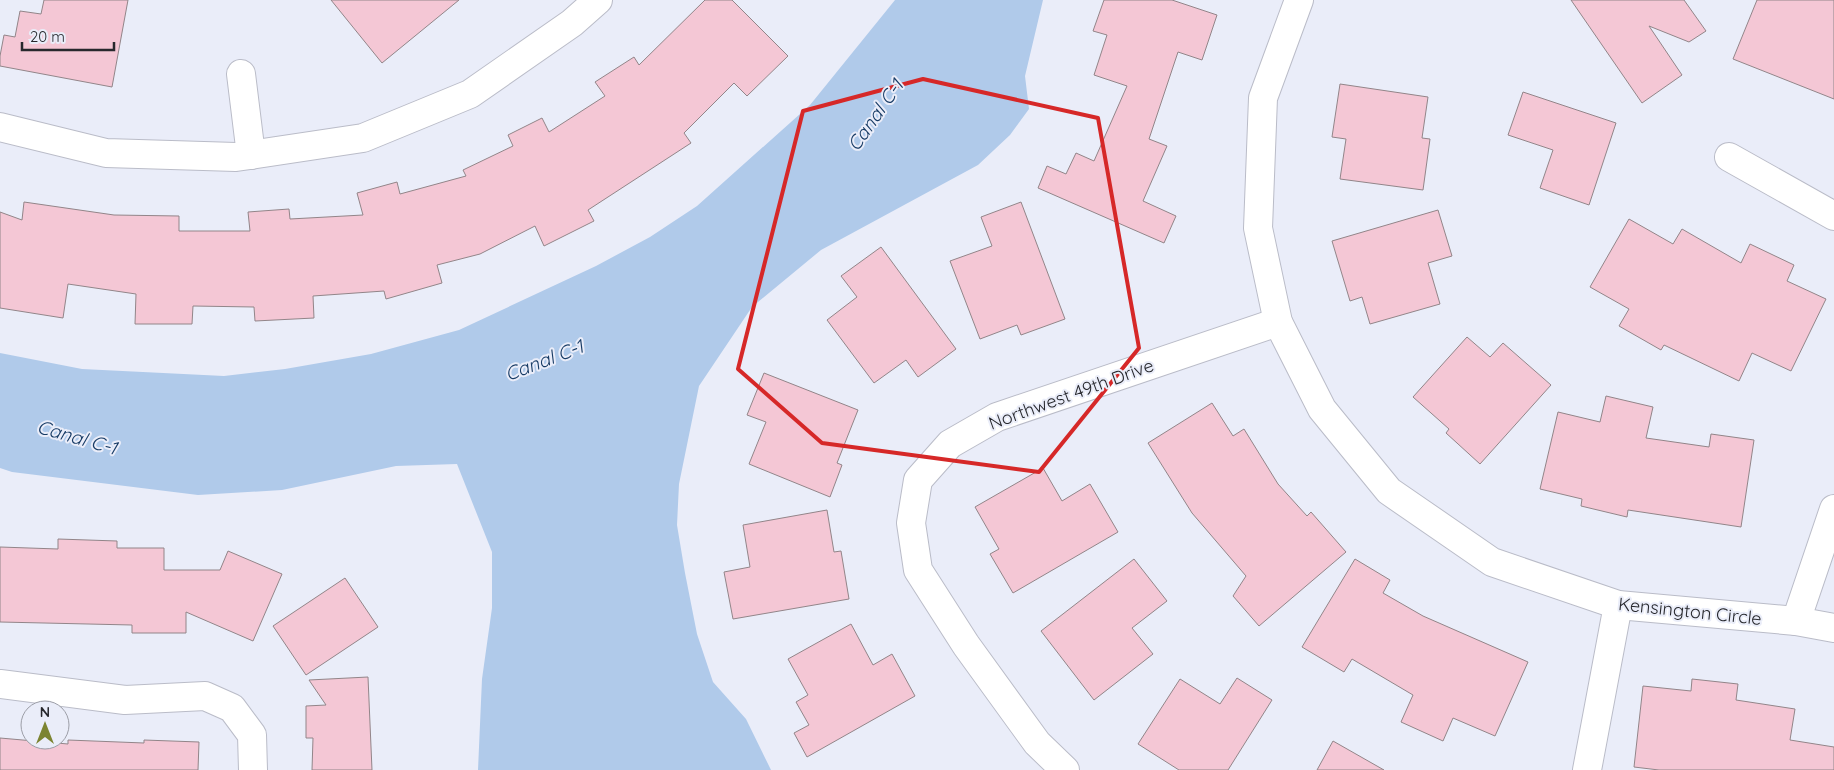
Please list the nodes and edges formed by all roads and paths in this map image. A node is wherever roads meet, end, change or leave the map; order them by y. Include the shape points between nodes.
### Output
1 (598, 0) edge
2 (1299, 0) edge
3 (241, 74) dead end
4 (0, 127) edge
5 (251, 155) junction
6 (1729, 157) dead end
7 (1834, 216) edge
8 (1278, 322) junction
9 (1834, 509) edge
10 (1618, 605) junction
11 (1796, 621) junction
12 (1834, 628) edge
13 (0, 684) edge
14 (252, 770) edge
15 (1066, 770) edge
16 (1586, 770) edge

1 - 5 street via 572,23 470,94 363,138
2 - 8 street, Kensington Circle via 1263,98 1258,228
3 - 5 street
4 - 5 street via 106,153
6 - 7 street
8 - 10 street, Kensington Circle via 1322,409 1389,491 1492,562
8 - 15 street, Northwest 49th Drive via 997,417 950,444 918,480 911,523 918,570 966,645 1037,743
9 - 11 street
10 - 11 street, Kensington Circle
10 - 16 street
11 - 12 street, Kensington Circle
13 - 14 street via 125,700 205,696 232,708 252,735

